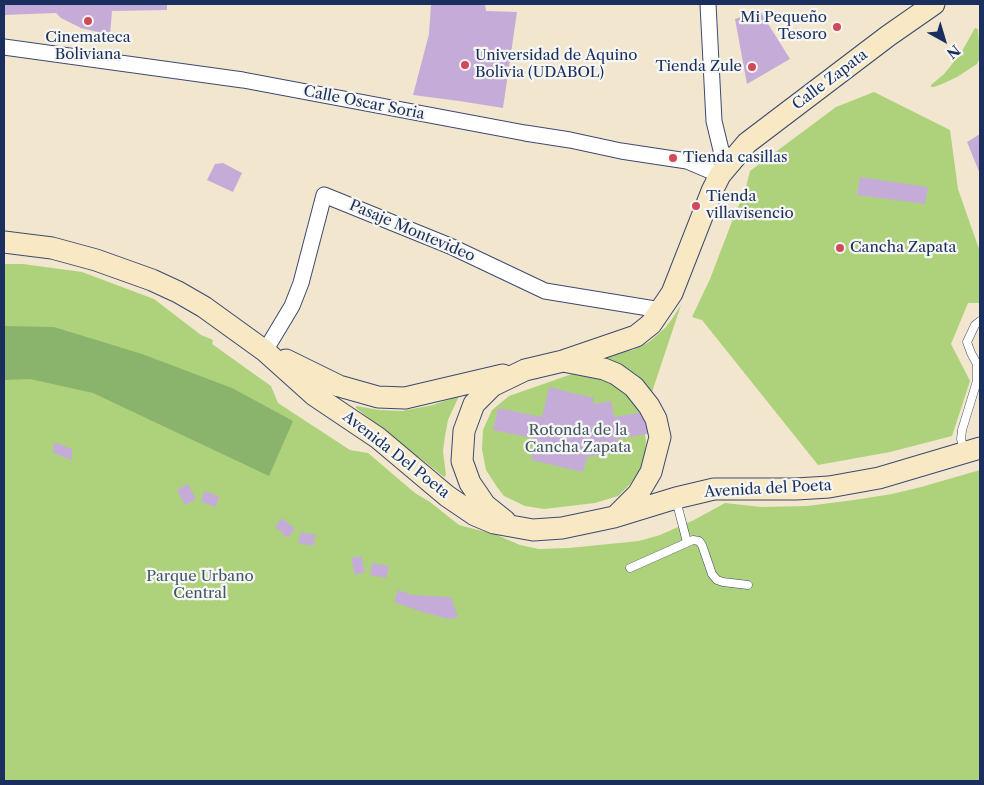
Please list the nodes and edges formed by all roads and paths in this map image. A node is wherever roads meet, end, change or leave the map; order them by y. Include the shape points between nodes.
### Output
1 (708, 4) edge
2 (934, 4) edge
3 (4, 47) edge
4 (725, 168) junction
5 (4, 242) edge
6 (661, 310) junction
7 (980, 321) edge
8 (265, 351) junction
9 (563, 361) junction
10 (525, 370) junction
11 (972, 450) edge
12 (676, 498) junction
13 (614, 518) junction
14 (512, 526) junction
15 (687, 542) junction
16 (630, 568) dead end
17 (748, 585) dead end

1 - 4 street via 714,121
2 - 4 main road, Calle Zapata via 747,143
3 - 4 street, Calle Oscar Soria via 243,80
4 - 6 main road, Calle Zapata via 712,191 672,293
5 - 8 main road, Avenida Del Poeta via 52,248 152,280 204,307
6 - 8 street, Pasaje Montevideo via 545,291 450,246 324,195 301,283 292,306
6 - 9 main road, Calle Zapata via 636,336
7 - 11 lane via 968,342 978,364 977,381 961,439
8 - 10 main road, Avenida Del Poeta via 340,386 378,397 405,398
8 - 14 main road, Avenida Del Poeta via 314,395 378,438 447,496 475,515
9 - 10 main road, Calle Zapata
9 - 13 main road via 616,374 634,387 656,419 660,437 651,472 638,494
10 - 14 main road via 492,386 474,404 464,431 462,460 470,484 485,505
11 - 12 main road, Avenida del Poeta via 878,478 829,487 714,489
12 - 13 main road, Avenida del Poeta
12 - 15 lane
13 - 14 main road, Avenida Del Poeta via 562,528 533,530
15 - 16 lane
15 - 17 lane via 699,541 717,580

